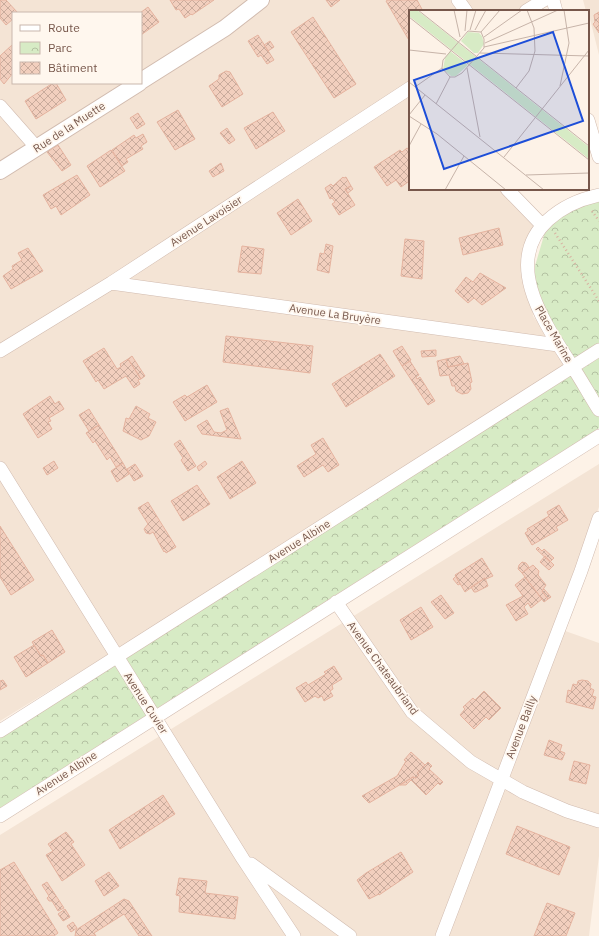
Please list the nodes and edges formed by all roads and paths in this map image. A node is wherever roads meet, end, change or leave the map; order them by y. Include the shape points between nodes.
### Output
1 (261, 0) edge
2 (458, 0) edge
3 (544, 0) edge
4 (552, 0) edge
5 (465, 10) edge
6 (528, 10) edge
7 (556, 10) edge
8 (142, 81) edge
9 (137, 84) edge
10 (409, 90) edge
11 (0, 106) edge
12 (589, 123) edge
13 (37, 148) junction
14 (599, 157) edge
15 (0, 171) edge
16 (508, 190) edge
17 (599, 195) edge
18 (544, 223) junction
19 (111, 283) junction
20 (599, 301) edge
21 (558, 345) junction
22 (599, 350) edge
23 (0, 351) edge
24 (573, 367) junction
25 (599, 410) edge
26 (599, 436) edge
27 (0, 468) edge
28 (599, 518) edge
29 (336, 602) junction
30 (116, 657) junction
31 (155, 717) junction
32 (0, 731) edge
33 (500, 781) junction
34 (0, 816) edge
35 (599, 821) edge
36 (243, 859) junction
37 (294, 936) edge
38 (350, 936) edge
39 (442, 936) edge

1 - 8 street, Rue de la Muette via 225,28
2 - 5 street
3 - 6 street
4 - 7 street
9 - 13 street, Rue de la Muette
10 - 19 street, Avenue Lavoisier
11 - 13 street
12 - 14 street
13 - 15 street, Rue de la Muette
16 - 18 street
17 - 18 street, Place Marine via 584,198 557,212
18 - 20 path
18 - 21 street, Place Marine via 533,238 527,258 529,281 537,305
19 - 21 street, Avenue La Bruyère
19 - 23 street, Avenue Lavoisier
21 - 24 street, Place Marine
22 - 24 street, Avenue Albine
24 - 25 street, Place Marine
24 - 30 street, Avenue Albine
26 - 29 street, Avenue Albine
27 - 30 street, Avenue Cuvier
28 - 33 street, Avenue Bailly
29 - 31 street, Avenue Albine
29 - 33 street, Avenue Chateaubriand via 412,712 471,762
30 - 31 street, Avenue Cuvier
30 - 32 street, Avenue Albine
31 - 34 street, Avenue Albine
31 - 36 street, Avenue Cuvier
33 - 35 street, Avenue Chateaubriand via 567,811
33 - 39 street, Avenue Bailly
36 - 37 street, Avenue Cuvier
36 - 38 street

